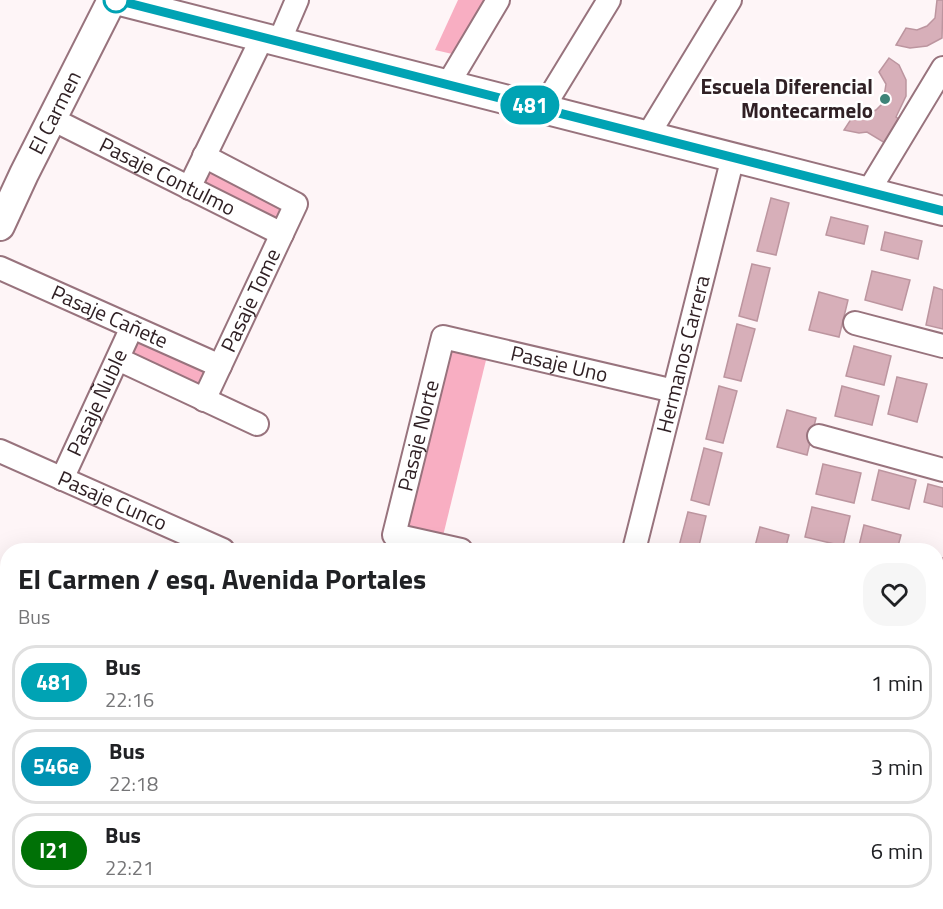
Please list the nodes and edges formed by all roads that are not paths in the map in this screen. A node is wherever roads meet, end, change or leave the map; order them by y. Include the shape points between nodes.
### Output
1 (114, 0) edge
2 (297, 0) edge
3 (498, 0) edge
4 (609, 0) edge
5 (730, 0) edge
6 (270, 40) junction
7 (943, 68) edge
8 (448, 84) junction
9 (543, 108) junction
10 (52, 119) junction
11 (648, 135) junction
12 (204, 156) junction
13 (733, 157) junction
14 (189, 188) junction
15 (868, 192) junction
16 (943, 211) edge
17 (0, 226) edge
18 (282, 234) junction
19 (0, 268) edge
20 (855, 323) dead end
21 (132, 327) junction
22 (443, 337) joint
23 (943, 346) edge
24 (118, 359) junction
25 (220, 366) junction
26 (674, 391) junction
27 (204, 400) junction
28 (257, 424) dead end
29 (819, 436) dead end
30 (0, 452) edge
31 (943, 470) edge
32 (62, 479) junction
33 (189, 543) edge
34 (430, 543) edge
35 (636, 543) edge

1 - 6 main road
1 - 10 main road, El Carmen
2 - 6 street
3 - 8 street
4 - 9 street
5 - 11 street
6 - 8 main road
6 - 12 street
7 - 15 street
8 - 9 main road
9 - 11 main road
10 - 14 street, Pasaje Contulmo
10 - 17 main road, El Carmen
11 - 13 main road
12 - 14 street
12 - 18 street, Pasaje Tome via 296,204
13 - 15 main road
13 - 26 street, Hermanos Carrera
14 - 18 street, Pasaje Contulmo
15 - 16 main road
18 - 25 street, Pasaje Tome
19 - 21 street, Pasaje Cañete
20 - 23 street
21 - 24 street, Pasaje Ñuble
21 - 25 street, Pasaje Cañete
22 - 26 street, Pasaje Uno
22 - 34 street, Pasaje Norte via 394,535
24 - 27 street
24 - 32 street, Pasaje Ñuble
25 - 27 street, Pasaje Tome
26 - 35 street, Hermanos Carrera
27 - 28 street
29 - 31 street
30 - 32 street, Pasaje Cunco
32 - 33 street, Pasaje Cunco

